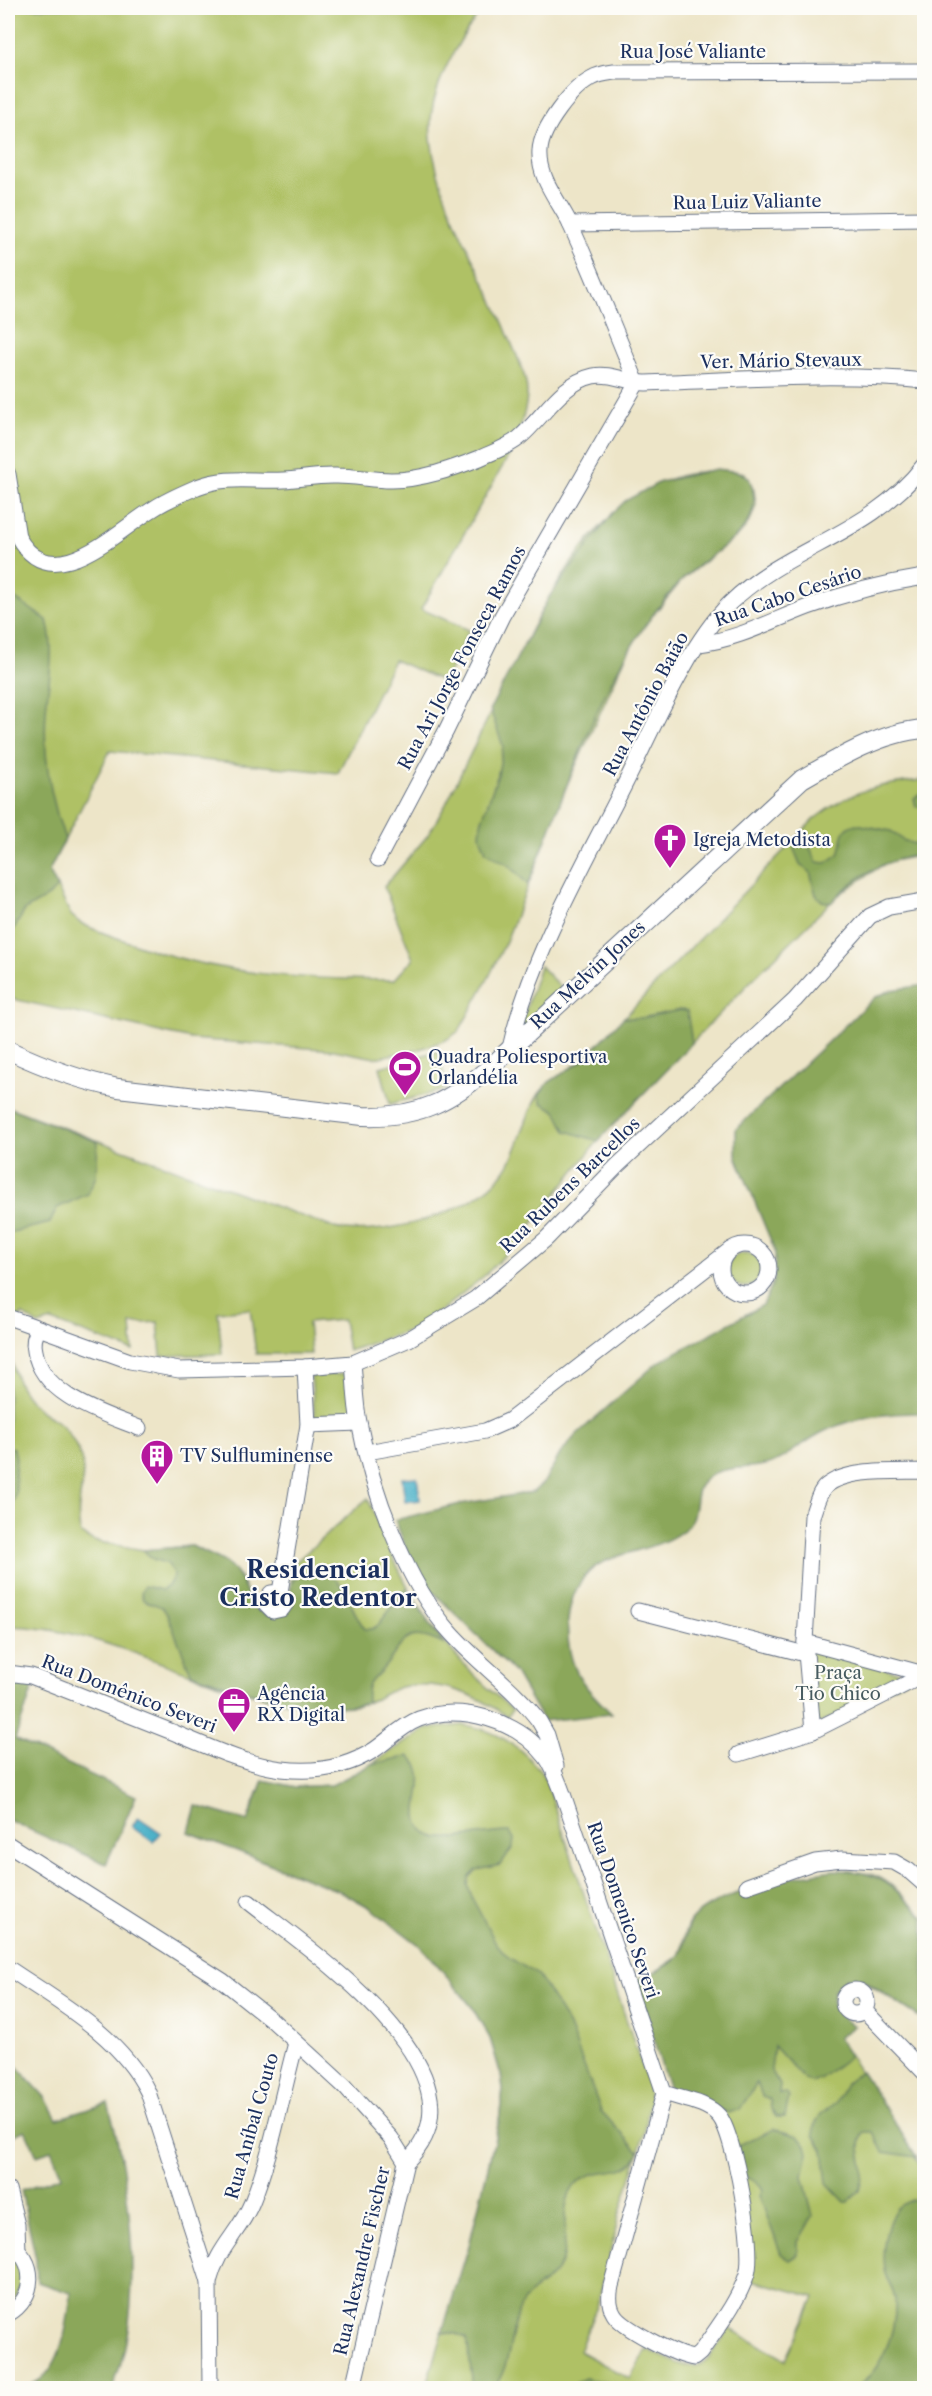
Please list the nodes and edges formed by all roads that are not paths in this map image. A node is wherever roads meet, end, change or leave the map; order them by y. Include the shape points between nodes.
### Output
1 (924, 71) edge
2 (924, 219) edge
3 (570, 224) junction
4 (924, 381) edge
5 (637, 383) junction
6 (924, 465) edge
7 (8, 474) edge
8 (924, 577) edge
9 (699, 644) junction
10 (924, 729) edge
11 (378, 859) dead end
12 (924, 902) edge
13 (510, 1048) junction
14 (8, 1050) edge
15 (730, 1250) dead end
16 (8, 1317) edge
17 (39, 1329) junction
18 (353, 1363) junction
19 (305, 1367) junction
20 (359, 1423) junction
21 (308, 1425) junction
22 (139, 1428) dead end
23 (367, 1452) junction
24 (924, 1471) edge
25 (280, 1592) dead end
26 (638, 1611) dead end
27 (805, 1648) junction
28 (8, 1673) edge
29 (924, 1674) edge
30 (529, 1710) junction
31 (813, 1731) junction
32 (520, 1733) junction
33 (535, 1745) joint
34 (739, 1754) dead end
35 (563, 1794) junction
36 (8, 1844) edge
37 (924, 1884) edge
38 (747, 1886) dead end
39 (249, 1902) dead end
40 (8, 1968) edge
41 (864, 2010) dead end
42 (296, 2043) junction
43 (924, 2072) edge
44 (664, 2093) junction
45 (406, 2162) junction
46 (8, 2189) edge
47 (13, 2247) edge
48 (209, 2282) junction
49 (8, 2314) edge
50 (210, 2388) edge
51 (353, 2388) edge

1 - 3 street, Rua José Valiante via 614,72 593,77 577,87 563,105 545,131 540,150 542,168
2 - 3 street, Rua Luiz Valiante
3 - 5 street, Rua José Valiante
4 - 5 street, Ver. Mário Stevaux
5 - 7 street, Ver. Mário Stevaux via 591,376 569,387 510,444 425,477 250,478 206,485 153,508 114,538 62,562 40,560 22,545
5 - 11 street, Rua Ari Jorge Fonseca Ramos via 502,616
6 - 9 street, Rua Antônio Baião via 905,489 879,511 745,590 729,604
8 - 9 street, Rua Cabo Cesário via 836,597 725,641
9 - 13 street, Rua Antônio Baião via 673,687 531,976
10 - 13 street, Rua Melvin Jones via 857,749 802,779
12 - 18 street, Rua Rubens Barcellos via 890,907 870,916 795,1000 509,1272 434,1326
13 - 14 street, Rua Melvin Jones via 450,1098 389,1117 118,1088 80,1080
15 - 23 street via 510,1420 464,1436
16 - 17 street, Rua Rubens Barcellos
17 - 19 street, Rua Rubens Barcellos via 130,1361 179,1370
17 - 22 street via 34,1339 35,1354 55,1385 73,1399
18 - 19 street, Rua Rubens Barcellos
18 - 20 street
19 - 21 street
20 - 21 street
20 - 23 street
21 - 25 street
23 - 30 street via 397,1542 433,1610
24 - 27 street via 857,1474 825,1486 812,1516
26 - 27 street
27 - 29 street
27 - 31 street
28 - 32 street, Rua Domênico Severi via 31,1676 211,1747 283,1769 315,1770 346,1763 429,1716 480,1716
29 - 31 street
30 - 32 street via 533,1731
30 - 35 street via 547,1735
31 - 34 street
32 - 33 street, Rua Domênico Severi
33 - 35 street, Rua Domenico Severi via 551,1765
35 - 44 street, Rua Domenico Severi
36 - 42 street via 208,1971
37 - 38 street via 894,1862 842,1859 815,1862
39 - 45 street, Rua Alexandre Fischer via 369,2002 424,2073 431,2107 428,2130 422,2145
40 - 48 street via 114,2044 138,2072 153,2104
41 - 43 street
42 - 45 street via 344,2086 391,2138
42 - 48 street, Rua Aníbal Couto via 257,2189 245,2218 217,2256
44 - 44 street via 610,2301 622,2322 672,2351 694,2358 741,2288 749,2266 748,2239 733,2152 721,2119 708,2108
45 - 51 street, Rua Alexandre Fischer
46 - 47 street via 17,2225
47 - 49 street via 28,2268 29,2288 20,2306
48 - 50 street

